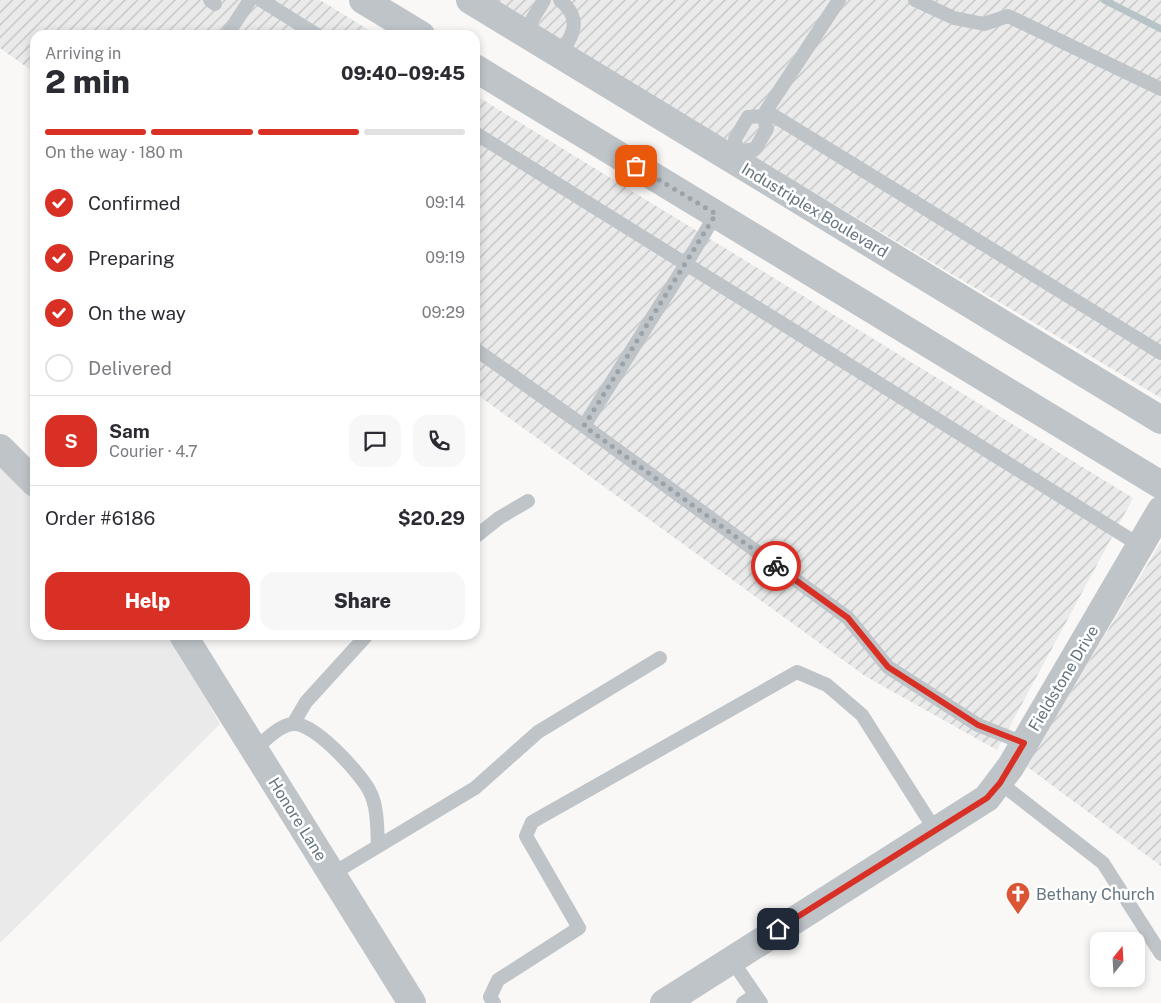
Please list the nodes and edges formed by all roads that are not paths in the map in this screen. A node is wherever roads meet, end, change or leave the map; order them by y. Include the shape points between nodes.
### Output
1 (250, 0) edge
2 (261, 0) edge
3 (363, 0) edge
4 (470, 0) edge
5 (544, 0) edge
6 (560, 0) edge
7 (839, 0) edge
8 (914, 0) edge
9 (230, 30) edge
10 (309, 30) edge
11 (413, 30) edge
12 (524, 33) junction
13 (560, 55) junction
14 (480, 71) edge
15 (1161, 89) edge
16 (765, 114) junction
17 (480, 136) edge
18 (734, 156) junction
19 (716, 214) junction
20 (686, 264) junction
21 (480, 353) edge
22 (1161, 353) edge
23 (1161, 420) edge
24 (584, 426) junction
25 (0, 448) edge
26 (30, 478) edge
27 (1161, 485) edge
28 (528, 500) dead end
29 (1161, 510) edge
30 (480, 534) edge
31 (1141, 546) junction
32 (186, 640) edge
33 (362, 640) edge
34 (660, 658) dead end
35 (292, 724) junction
36 (1024, 743) junction
37 (255, 749) junction
38 (1000, 783) junction
39 (935, 830) junction
40 (378, 846) junction
41 (332, 874) junction
42 (1161, 954) edge
43 (731, 959) junction
44 (758, 999) edge
45 (412, 1003) edge
46 (494, 1003) edge
47 (664, 1003) edge
48 (743, 1003) edge

1 - 9 lane
2 - 10 lane
3 - 11 street
4 - 12 street, Industriplex Boulevard
5 - 12 lane
6 - 13 lane via 575,22
7 - 16 lane
8 - 15 lane via 954,18 984,24 1008,16
12 - 13 street, Industriplex Boulevard
13 - 18 street, Industriplex Boulevard
14 - 19 street
16 - 18 lane via 748,117 734,140
16 - 18 lane via 767,129 755,149
16 - 22 lane
17 - 20 lane
18 - 23 street, Industriplex Boulevard
19 - 20 lane
19 - 27 street
20 - 24 lane
20 - 31 lane
21 - 24 lane
24 - 36 lane via 848,618 888,667 978,725
25 - 26 street
28 - 30 lane
29 - 31 street, Fieldstone Drive
31 - 36 street, Fieldstone Drive
32 - 37 street, Honore Lane
33 - 35 lane via 306,702
34 - 40 lane via 538,732 475,788
35 - 37 lane
35 - 40 lane via 310,728 353,767 370,790 376,812
36 - 38 street, Fieldstone Drive
37 - 41 street, Honore Lane
38 - 39 street, Fieldstone Drive via 987,798
38 - 42 lane via 1103,863
39 - 43 street, Fieldstone Drive
39 - 46 lane via 862,715 827,686 798,672 532,822 526,836 579,928 498,980 490,997
40 - 41 lane
41 - 45 street, Honore Lane
43 - 44 lane
43 - 47 street, Fieldstone Drive
44 - 48 lane

